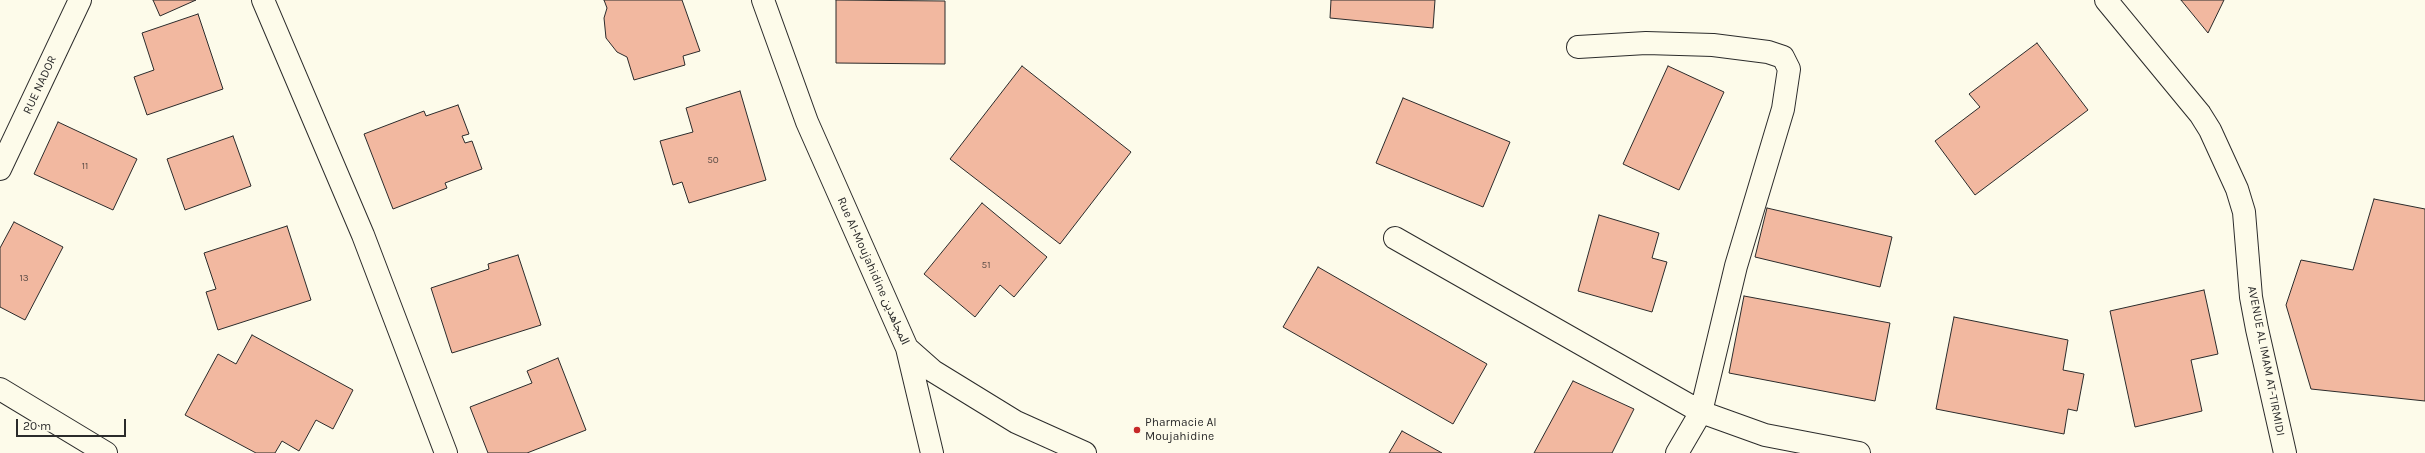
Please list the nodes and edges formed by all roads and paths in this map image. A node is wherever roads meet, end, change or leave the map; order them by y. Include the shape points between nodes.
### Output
1 (80, 0) edge
2 (263, 0) edge
3 (763, 0) edge
4 (2106, 0) edge
5 (1578, 47) dead end
6 (0, 169) edge
7 (1395, 238) dead end
8 (906, 348) junction
9 (0, 390) edge
10 (1701, 412) junction
11 (106, 453) edge
12 (446, 453) edge
13 (932, 453) edge
14 (1085, 453) edge
15 (1676, 453) edge
16 (1859, 453) edge
17 (2285, 453) edge

1 - 6 street, RUE NADOR
2 - 12 street via 363,235
3 - 8 street, Rue Al-Moujahidine المجاهدين via 807,122
4 - 17 street, AVENUE AL IMAM AT-TIRMIDI via 2200,114 2237,189 2244,212 2251,297
5 - 10 street via 1646,43 1713,44 1768,52 1783,57 1787,63 1789,78 1783,109 1736,266
7 - 10 street
8 - 13 street
8 - 14 street, Rue Al-Moujahidine المجاهدين via 933,371 1016,422
9 - 11 street
10 - 15 street
10 - 16 street via 1765,435

